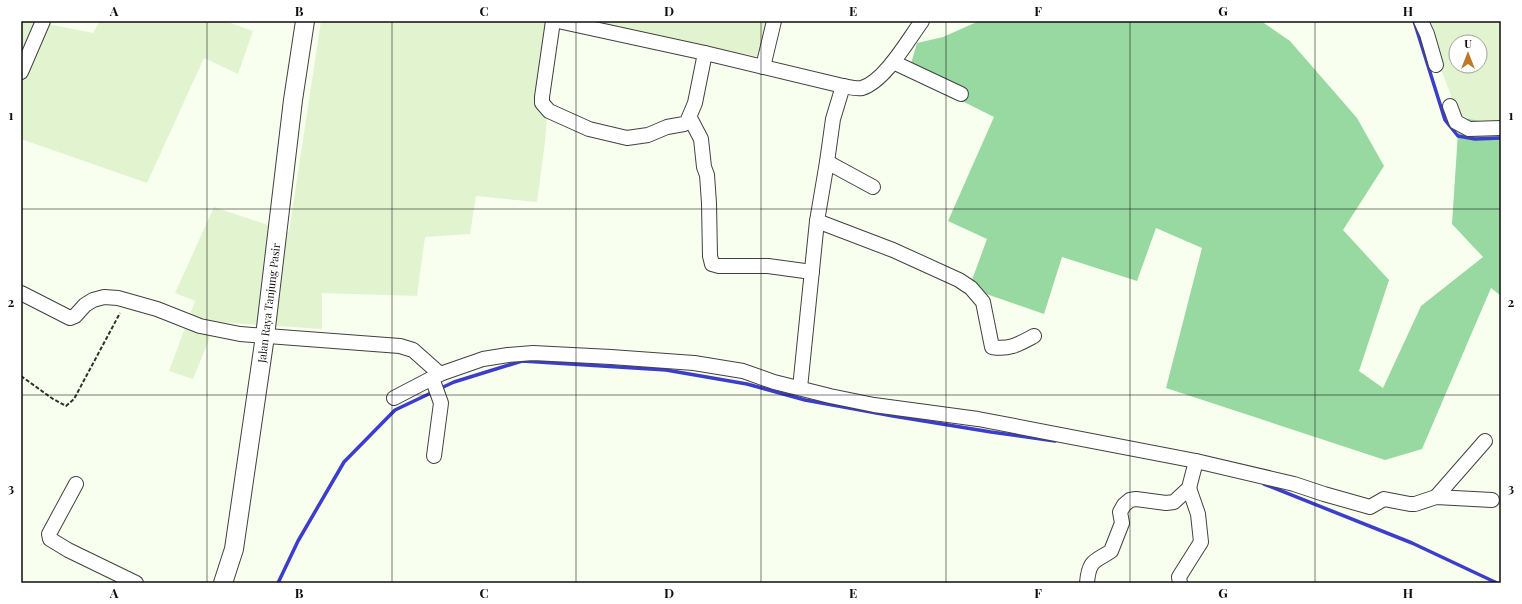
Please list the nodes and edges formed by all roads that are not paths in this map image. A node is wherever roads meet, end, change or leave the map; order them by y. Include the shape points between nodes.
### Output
1 (43, 21) edge
2 (306, 21) edge
3 (553, 21) edge
4 (558, 21) edge
5 (774, 21) edge
6 (922, 21) edge
7 (1421, 21) edge
8 (705, 53) junction
9 (893, 62) junction
10 (1436, 65) dead end
11 (763, 67) junction
12 (21, 72) edge
13 (843, 86) junction
14 (961, 94) dead end
15 (1450, 106) dead end
16 (690, 118) junction
17 (1501, 128) edge
18 (827, 162) junction
19 (873, 187) dead end
20 (817, 221) junction
21 (812, 272) junction
22 (21, 293) edge
23 (265, 336) junction
24 (1034, 336) dead end
25 (435, 377) junction
26 (800, 388) junction
27 (394, 398) dead end
28 (1485, 441) dead end
29 (434, 456) dead end
30 (1195, 466) junction
31 (76, 484) dead end
32 (1189, 488) junction
33 (1436, 497) junction
34 (1492, 500) dead end
35 (135, 583) edge
36 (223, 583) edge
37 (1087, 583) edge
38 (1180, 583) edge

1 - 12 street
2 - 23 street, Jalan Raya Tanjung Pasir via 292,108
3 - 16 street via 542,97 542,103 549,111 589,129 627,138 648,135 667,127 684,124
4 - 8 street
5 - 11 street
6 - 9 street
7 - 10 street
8 - 11 street
8 - 16 street
9 - 13 street via 866,86
9 - 14 street
11 - 13 street
13 - 18 street via 833,119
15 - 17 street via 1456,122 1469,129
16 - 21 street via 701,139 707,175 712,264 768,266
18 - 19 street
18 - 20 street
20 - 21 street
20 - 24 street via 893,250 972,288 983,302 992,347 1018,346
21 - 26 street
22 - 23 street via 70,318 93,300 104,297 128,300 200,326
23 - 25 street via 400,346 413,350
23 - 36 street, Jalan Raya Tanjung Pasir via 234,549
25 - 26 street via 483,359 533,353 694,363 743,371
25 - 27 street
25 - 29 street via 441,403
26 - 30 street via 874,405 978,419
28 - 33 street
30 - 32 street
30 - 33 street via 1294,484 1370,507 1384,499 1415,504
31 - 35 street via 49,534 50,539
32 - 37 street via 1171,503 1130,500 1124,504 1120,512 1122,523 1111,551 1092,564
32 - 38 street via 1198,514 1201,542 1179,577
33 - 34 street

